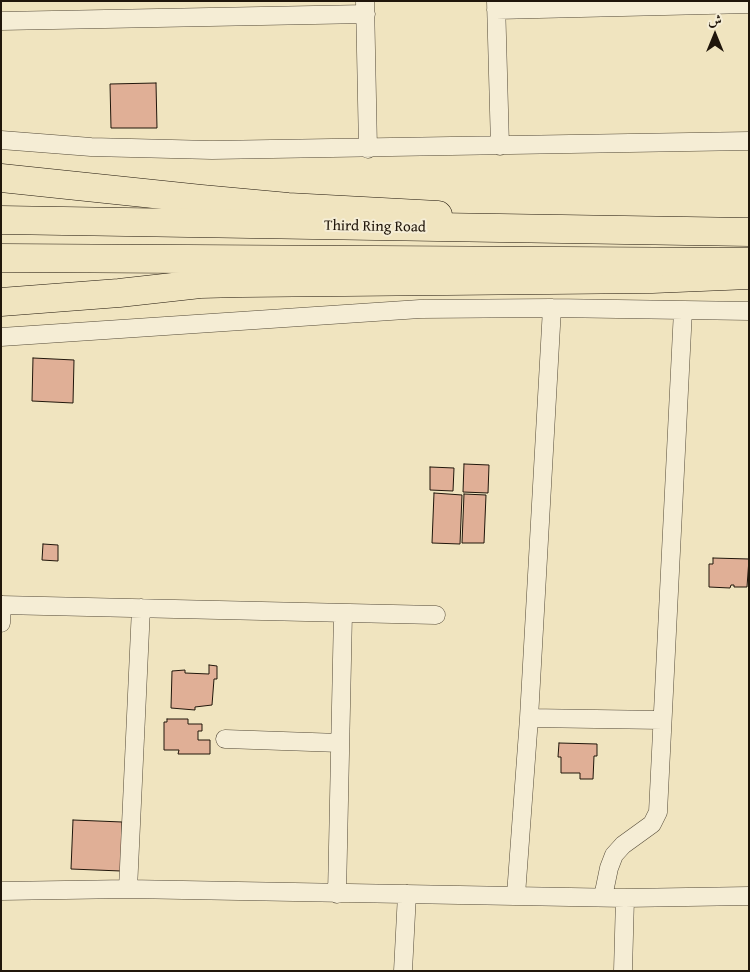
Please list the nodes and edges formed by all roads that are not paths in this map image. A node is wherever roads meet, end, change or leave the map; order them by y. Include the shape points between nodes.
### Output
1 (749, 4) edge
2 (496, 6) edge
3 (366, 8) edge
4 (237, 9) edge
5 (1, 20) edge
6 (1, 140) edge
7 (749, 142) edge
8 (500, 146) junction
9 (368, 149) junction
10 (1, 178) edge
11 (1, 220) edge
12 (749, 231) edge
13 (1, 258) edge
14 (749, 262) edge
15 (749, 275) edge
16 (1, 302) edge
17 (552, 308) junction
18 (683, 310) junction
19 (749, 311) edge
20 (1, 336) edge
21 (2, 605) edge
22 (140, 608) junction
23 (343, 613) junction
24 (436, 615) dead end
25 (1, 623) edge
26 (529, 718) junction
27 (662, 720) junction
28 (225, 738) dead end
29 (340, 743) junction
30 (128, 889) junction
31 (1, 891) edge
32 (337, 894) junction
33 (406, 894) junction
34 (516, 895) junction
35 (749, 896) edge
36 (603, 897) junction
37 (625, 898) junction
38 (403, 971) edge
39 (623, 971) edge

1 - 2 street
2 - 8 street
3 - 4 street
3 - 9 street
4 - 5 street
6 - 9 street via 163,149
7 - 8 street
8 - 9 street
10 - 12 main road via 288,207 569,219
11 - 12 main road, Third Ring Road
13 - 14 main road
15 - 16 main road via 242,282
17 - 18 street
17 - 20 street via 358,312
17 - 26 street
18 - 19 street
18 - 27 street
21 - 22 street
21 - 25 street
22 - 23 street
22 - 30 street
23 - 24 street
23 - 29 street
26 - 27 street
26 - 34 street
27 - 36 street via 658,812 647,829 614,855
28 - 29 street
29 - 32 street
30 - 31 street
30 - 32 street
32 - 33 street
33 - 34 street
33 - 38 street
34 - 36 street
35 - 37 street
36 - 37 street
37 - 39 street

